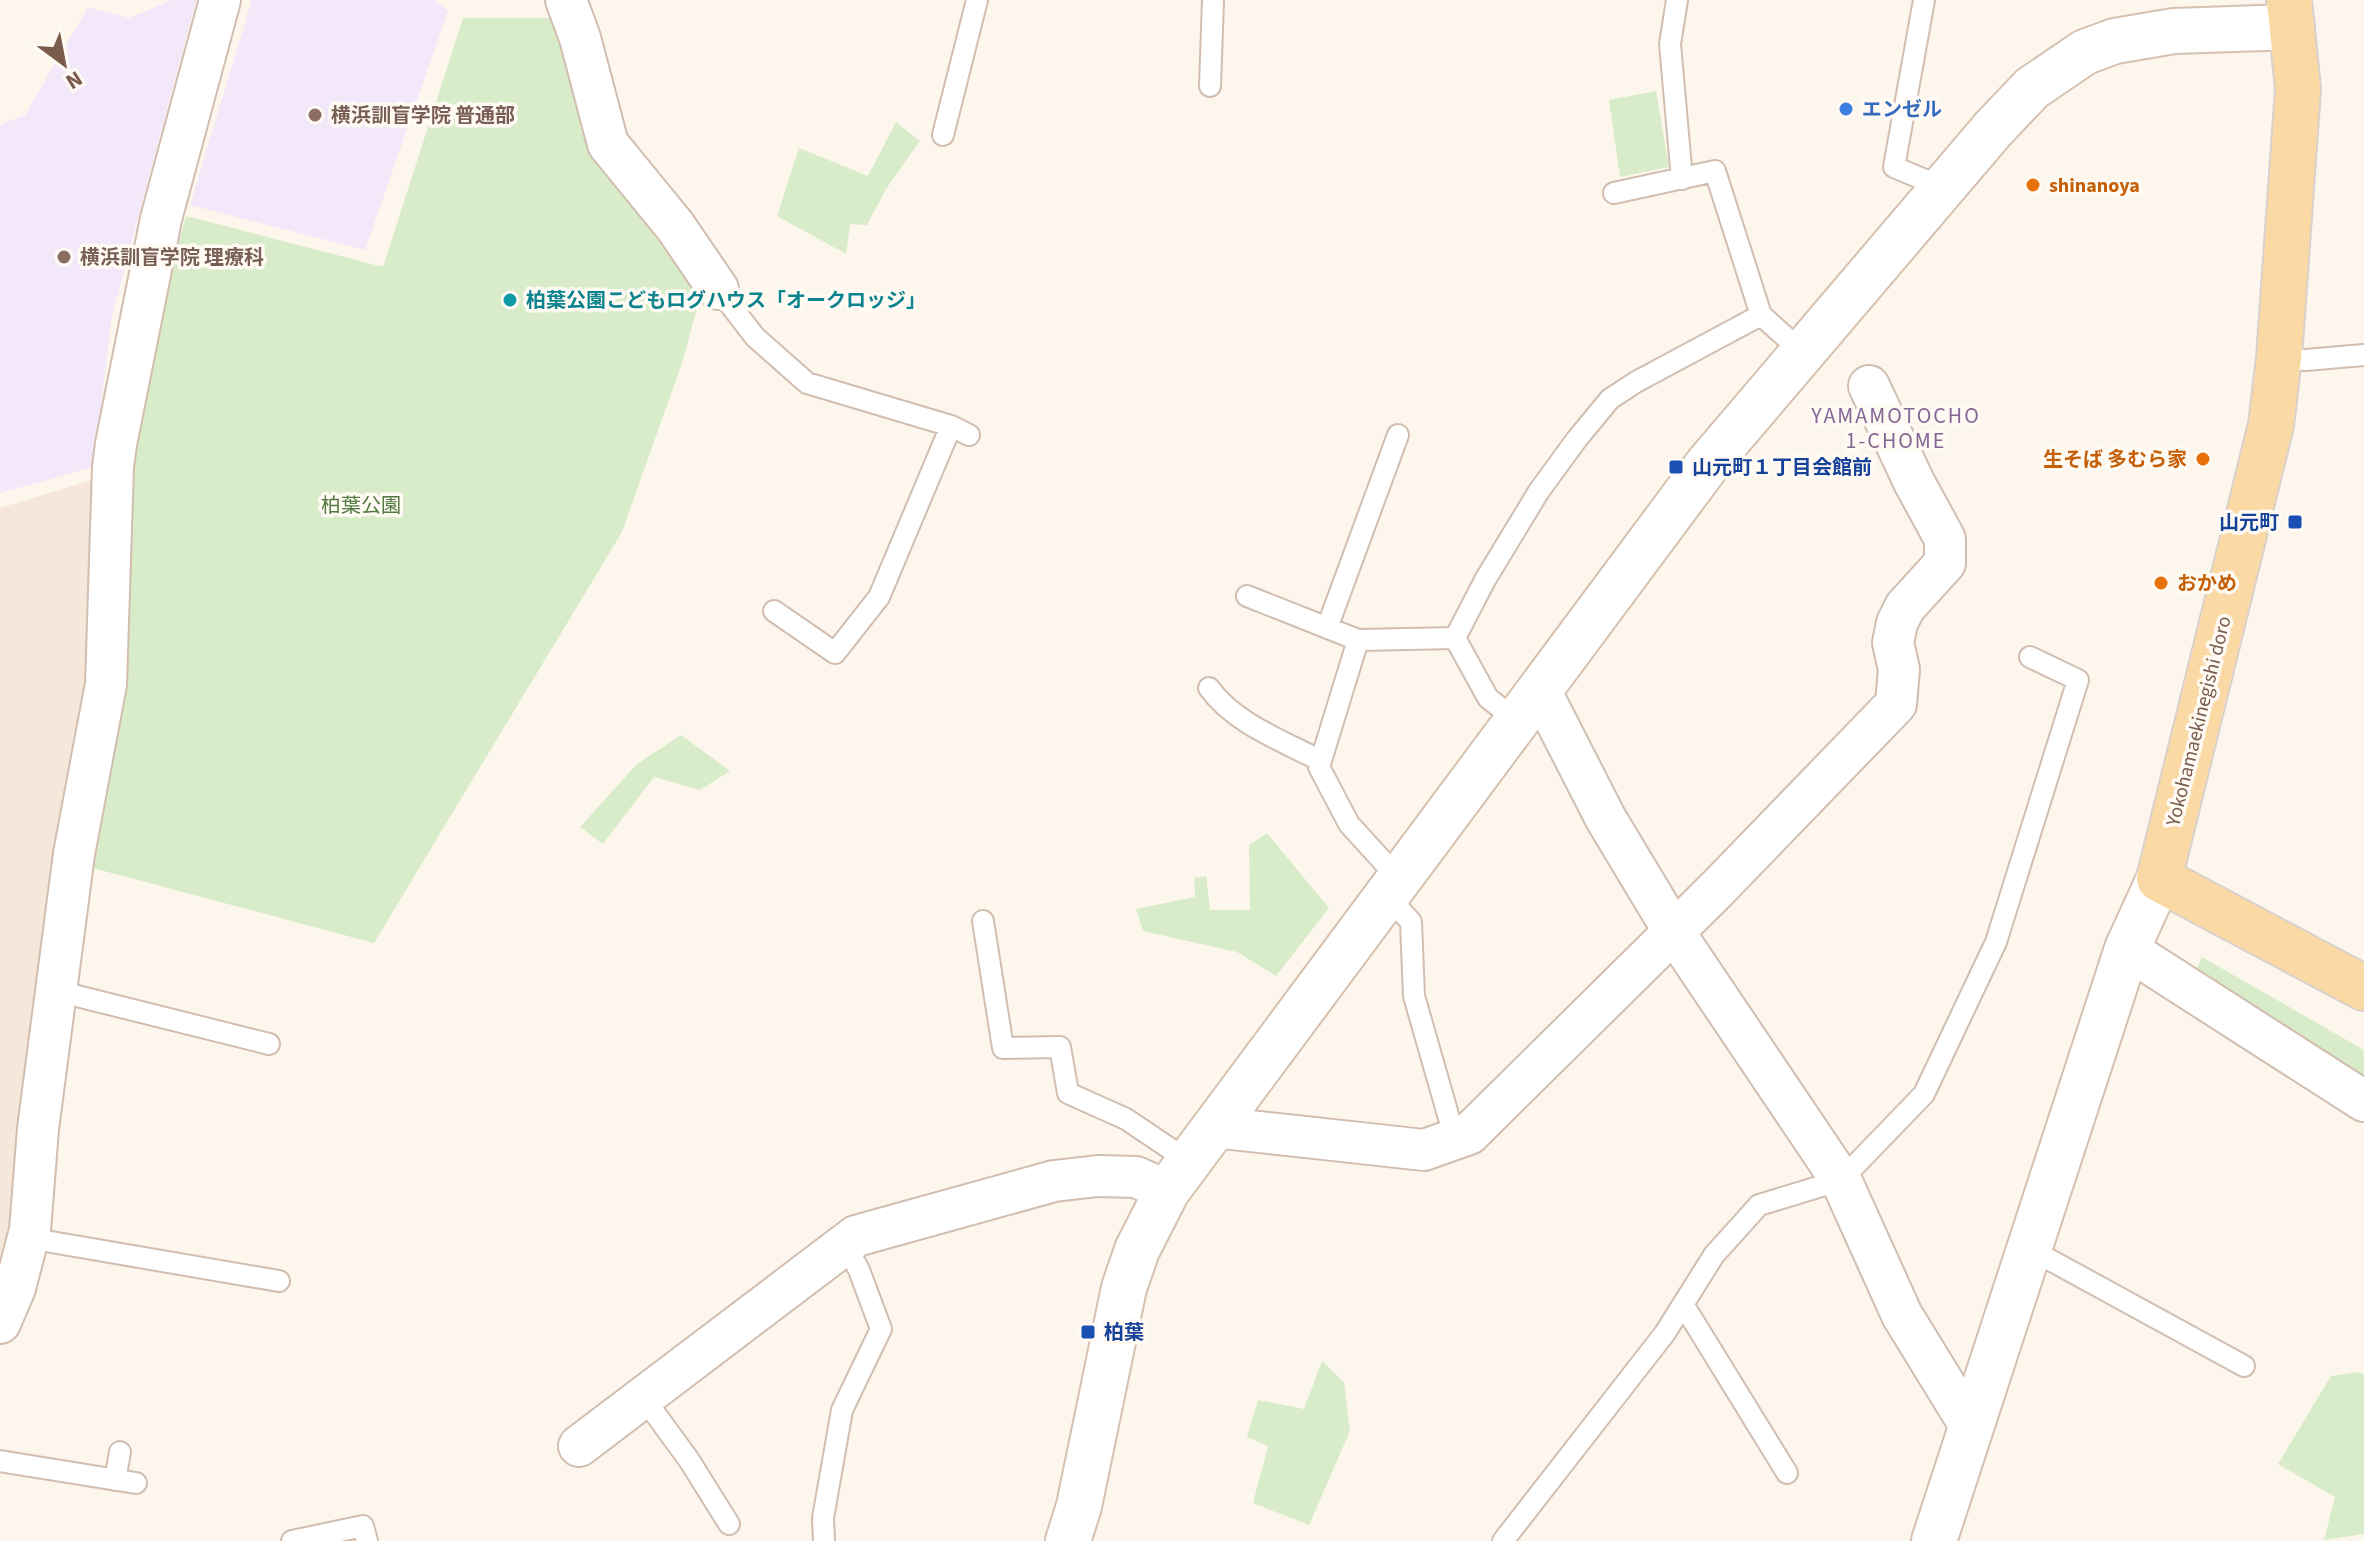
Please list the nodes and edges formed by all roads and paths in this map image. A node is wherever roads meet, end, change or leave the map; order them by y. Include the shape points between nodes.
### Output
1 (220, 0) edge
2 (566, 0) edge
3 (977, 0) edge
4 (1213, 0) edge
5 (1677, 0) edge
6 (1924, 0) edge
7 (2291, 14) edge
8 (1210, 86) dead end
9 (943, 135) dead end
10 (1682, 179) junction
11 (1944, 188) junction
12 (1614, 193) dead end
13 (718, 289) joint
14 (1761, 315) junction
15 (1802, 352) junction
16 (2364, 355) edge
17 (2279, 358) junction
18 (1869, 386) dead end
19 (1398, 435) dead end
20 (1247, 596) dead end
21 (774, 611) dead end
22 (1327, 628) junction
23 (1455, 638) junction
24 (1358, 640) junction
25 (2030, 657) dead end
26 (1209, 688) dead end
27 (1528, 705) junction
28 (1321, 761) junction
29 (2159, 879) junction
30 (1393, 886) junction
31 (983, 921) dead end
32 (1674, 932) junction
33 (2127, 949) junction
34 (2364, 988) edge
35 (57, 991) junction
36 (269, 1044) dead end
37 (2364, 1101) edge
38 (1455, 1139) junction
39 (1189, 1159) junction
40 (1841, 1180) junction
41 (28, 1238) junction
42 (844, 1242) junction
43 (2030, 1249) junction
44 (279, 1281) dead end
45 (1683, 1304) junction
46 (0, 1323) edge
47 (2244, 1366) dead end
48 (643, 1397) junction
49 (1972, 1429) junction
50 (579, 1446) dead end
51 (120, 1452) dead end
52 (0, 1461) edge
53 (1787, 1473) dead end
54 (115, 1480) junction
55 (136, 1483) dead end
56 (729, 1524) dead end
57 (292, 1541) edge
58 (367, 1541) edge
59 (824, 1541) edge
60 (1068, 1541) edge
61 (1503, 1541) edge
62 (1934, 1541) edge

1 - 35 street via 161,219 113,467 106,684 74,854
2 - 13 street via 608,144
3 - 9 lane
4 - 8 lane
5 - 10 lane via 1670,44
6 - 11 lane via 1894,167
7 - 11 street via 2141,35 2085,52 2032,88
7 - 17 main road, Yokohamaekinegishi doro via 2298,89
10 - 12 lane
10 - 14 lane via 1715,171
11 - 15 street
13 - 21 lane via 755,337 807,383 960,430 879,597 835,653
14 - 15 lane
14 - 23 lane via 1610,399 1539,491
15 - 27 street via 1707,465
16 - 17 lane
17 - 29 main road, Yokohamaekinegishi doro via 2271,425
18 - 32 street via 1945,539 1945,563 1897,623 1896,704
19 - 22 lane
20 - 22 lane
22 - 24 lane
23 - 24 lane
23 - 27 lane via 1488,698
24 - 28 lane
25 - 40 lane via 2078,680 1996,942 1924,1094
26 - 28 lane via 1220,704 1246,721
27 - 30 street
27 - 32 street
28 - 30 lane via 1319,767 1349,824
29 - 33 street
29 - 34 main road
30 - 38 lane via 1411,922 1414,996
30 - 39 street
31 - 39 lane via 1003,1048 1060,1047 1068,1093 1126,1119
32 - 38 street via 1469,1134
32 - 40 street
33 - 37 street
33 - 43 street
35 - 36 lane
35 - 41 street
38 - 39 street via 1424,1150
39 - 42 street via 1136,1177 1054,1181
39 - 60 street via 1137,1250 1124,1288
40 - 45 lane via 1759,1205 1714,1255
40 - 49 street via 1902,1315
41 - 44 lane
41 - 46 street
42 - 48 street
42 - 59 lane via 881,1329 842,1410 823,1518
43 - 47 lane
43 - 49 street
45 - 53 lane
45 - 61 lane
48 - 50 street
48 - 56 lane
49 - 62 street
51 - 54 lane
52 - 54 lane
54 - 55 lane
57 - 58 lane via 363,1526

